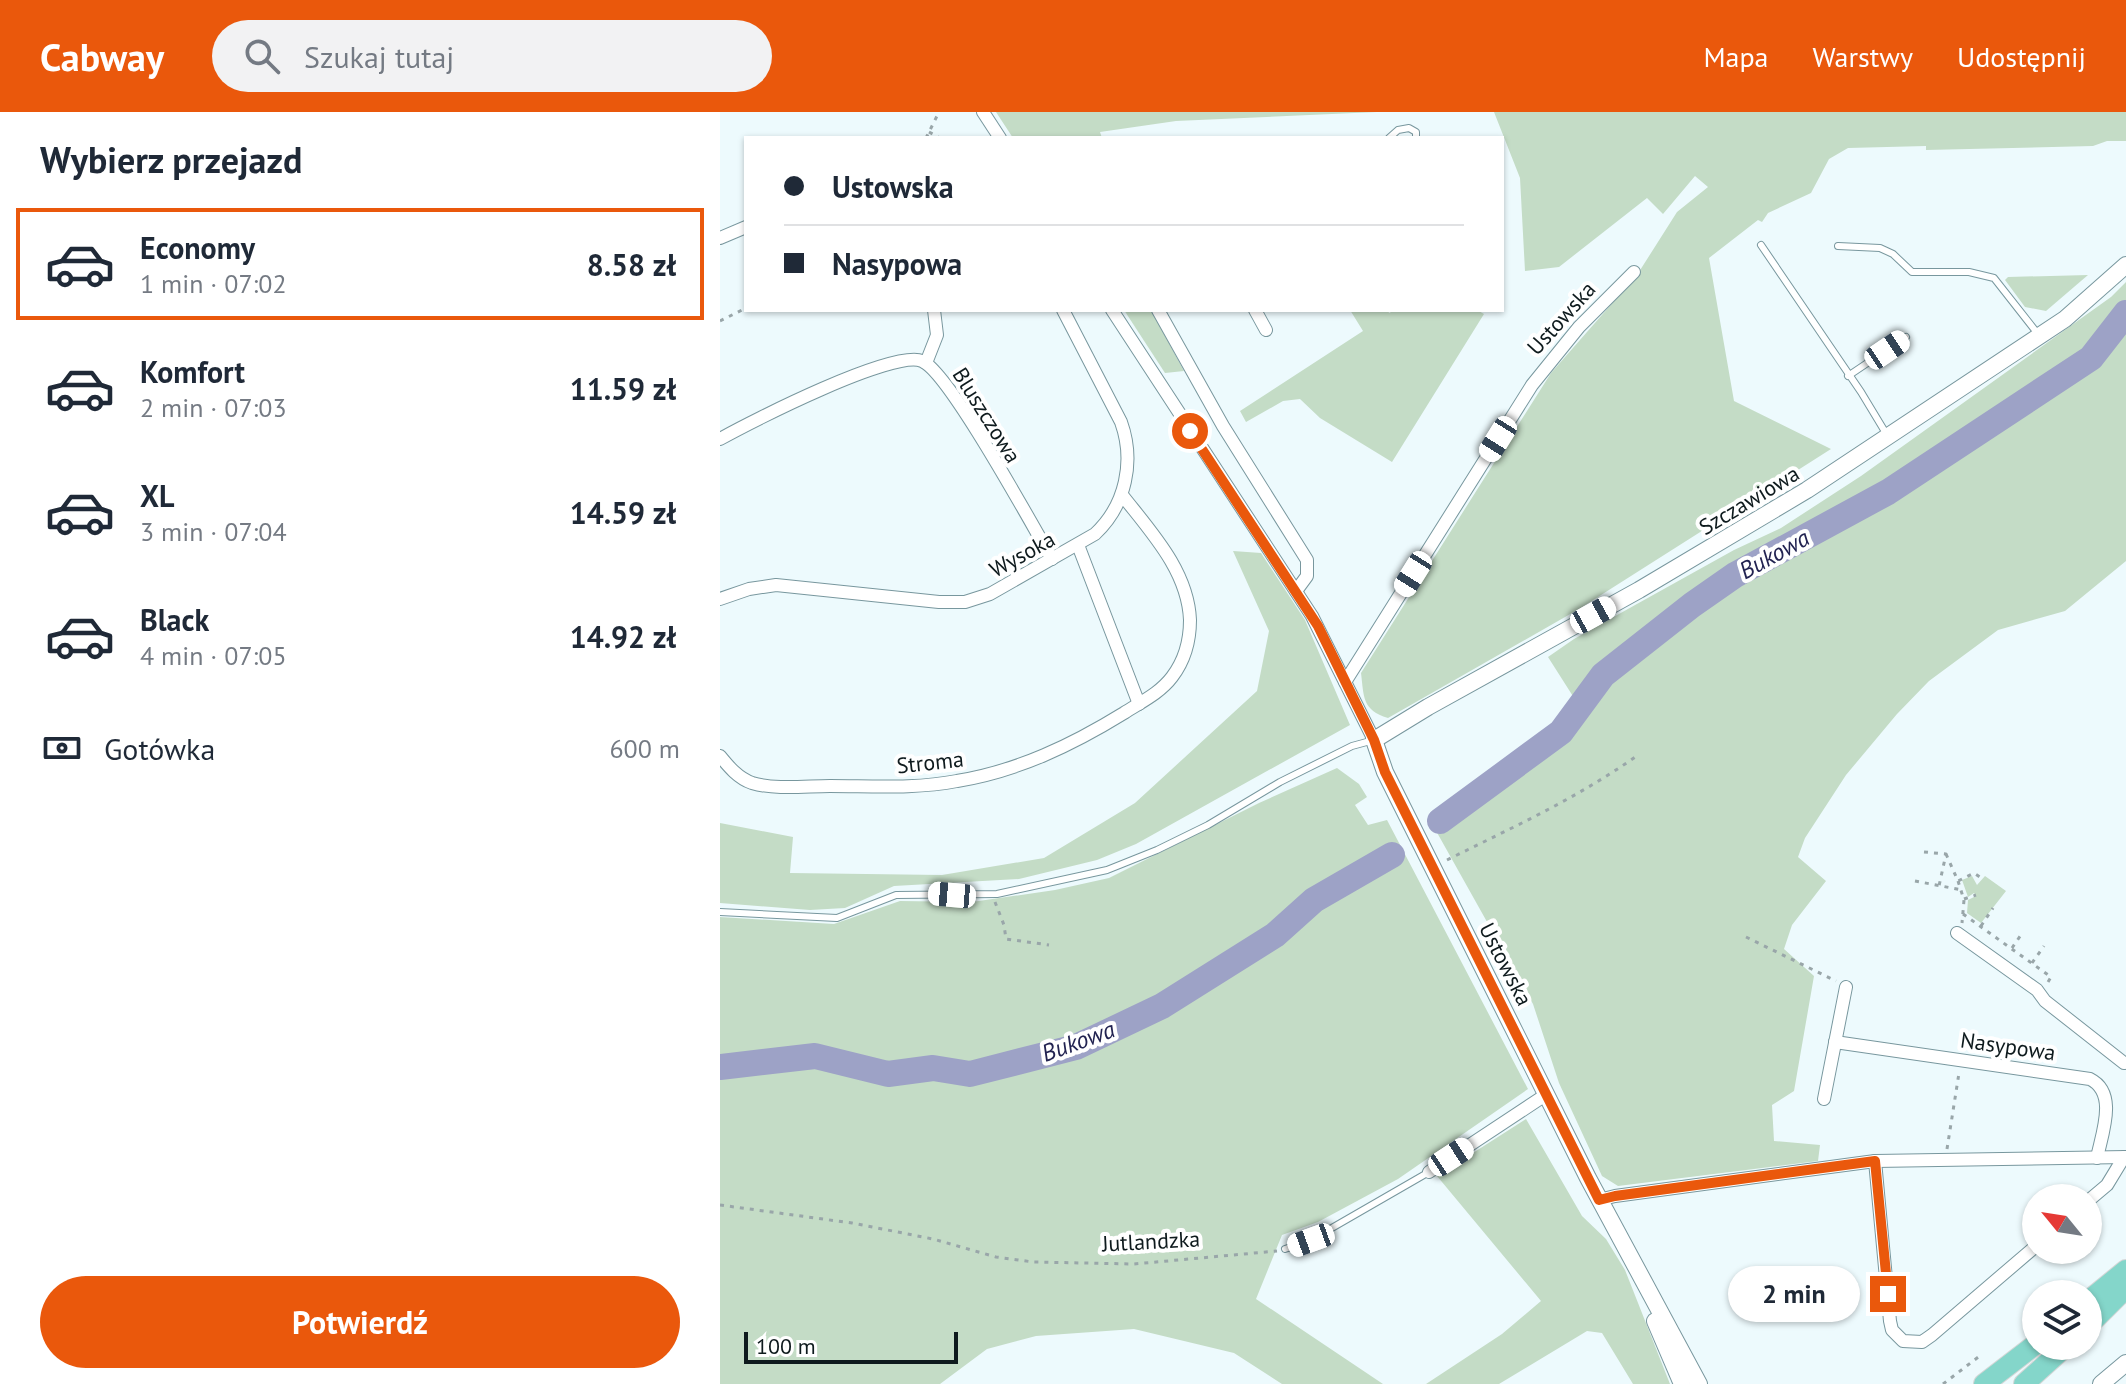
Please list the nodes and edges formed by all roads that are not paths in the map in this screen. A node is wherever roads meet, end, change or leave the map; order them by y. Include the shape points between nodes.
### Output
1 (983, 112) edge
2 (999, 136) edge
3 (1391, 136) edge
4 (1416, 136) edge
5 (744, 228) edge
6 (720, 238) edge
7 (1761, 245) dead end
8 (1838, 246) dead end
9 (2126, 265) edge
10 (1634, 272) dead end
11 (934, 312) edge
12 (1064, 312) edge
13 (1113, 312) edge
14 (1159, 312) edge
15 (1256, 312) edge
16 (1266, 330) dead end
17 (1906, 337) dead end
18 (2040, 337) junction
19 (926, 363) junction
20 (1848, 376) junction
21 (1888, 437) junction
22 (720, 439) edge
23 (1122, 495) junction
24 (1078, 545) junction
25 (1052, 559) junction
26 (1296, 591) junction
27 (720, 599) edge
28 (1345, 682) junction
29 (1139, 704) junction
30 (1374, 740) junction
31 (720, 756) edge
32 (720, 912) edge
33 (1958, 934) road end
34 (1846, 987) road end
35 (1835, 1042) junction
36 (2125, 1064) edge
37 (1547, 1094) junction
38 (1824, 1099) dead end
39 (2125, 1154) edge
40 (2097, 1158) junction
41 (1875, 1161) junction
42 (1429, 1172) joint
43 (2102, 1189) edge
44 (1599, 1200) junction
45 (1285, 1249) road end
46 (2022, 1258) edge
47 (1632, 1264) junction
48 (2126, 1270) edge
49 (2126, 1288) edge
50 (2102, 1290) edge
51 (2102, 1312) edge
52 (2022, 1355) edge
53 (2051, 1360) edge
54 (2126, 1363) edge
55 (1682, 1384) edge
56 (1699, 1384) edge
57 (1984, 1384) edge
58 (2024, 1384) edge
59 (2101, 1384) edge

1 - 2 street
3 - 4 lane via 1409,128
5 - 6 street
7 - 20 lane
8 - 18 lane via 1880,248 1912,272 1969,272 1994,278
9 - 18 street, Szczawiowa
10 - 28 street, Ustowska via 1532,385
11 - 19 street via 937,335
12 - 23 street, Wysoka via 1124,432 1127,467
13 - 26 street, Ustowska
14 - 26 street via 1307,560 1307,576
15 - 16 street
17 - 20 lane
18 - 21 street, Szczawiowa
19 - 22 street, Bluszczowa via 903,359 878,368
19 - 25 street, Bluszczowa via 960,406
20 - 21 lane
21 - 30 street, Szczawiowa via 1729,538
23 - 24 street, Wysoka via 1107,521
23 - 29 street, Stroma via 1181,578 1190,618 1178,667 1161,689
24 - 25 street, Wysoka
24 - 29 street
25 - 27 street, Wysoka via 990,594 956,603 776,585
26 - 28 street, Ustowska
28 - 30 street, Ustowska
29 - 31 street, Stroma via 1041,758 938,784 760,784 742,778
30 - 32 lane via 1352,746 1208,825 1107,870 992,895 896,895 837,918
30 - 37 street, Ustowska via 1385,772
33 - 36 street via 2037,990
34 - 35 street
35 - 38 street
35 - 40 street, Nasypowa via 2090,1079 2102,1087 2106,1101
37 - 42 street
37 - 44 street, Ustowska
39 - 40 street
39 - 43 street
40 - 41 street
41 - 44 street
41 - 46 street via 1892,1330 1903,1341 1922,1342
42 - 45 lane via 1311,1240
44 - 47 street, Ustowska
47 - 55 street, Ustowska
47 - 56 street, Ustowska
48 - 50 main road
49 - 51 main road
52 - 57 main road
53 - 58 main road
54 - 59 street

